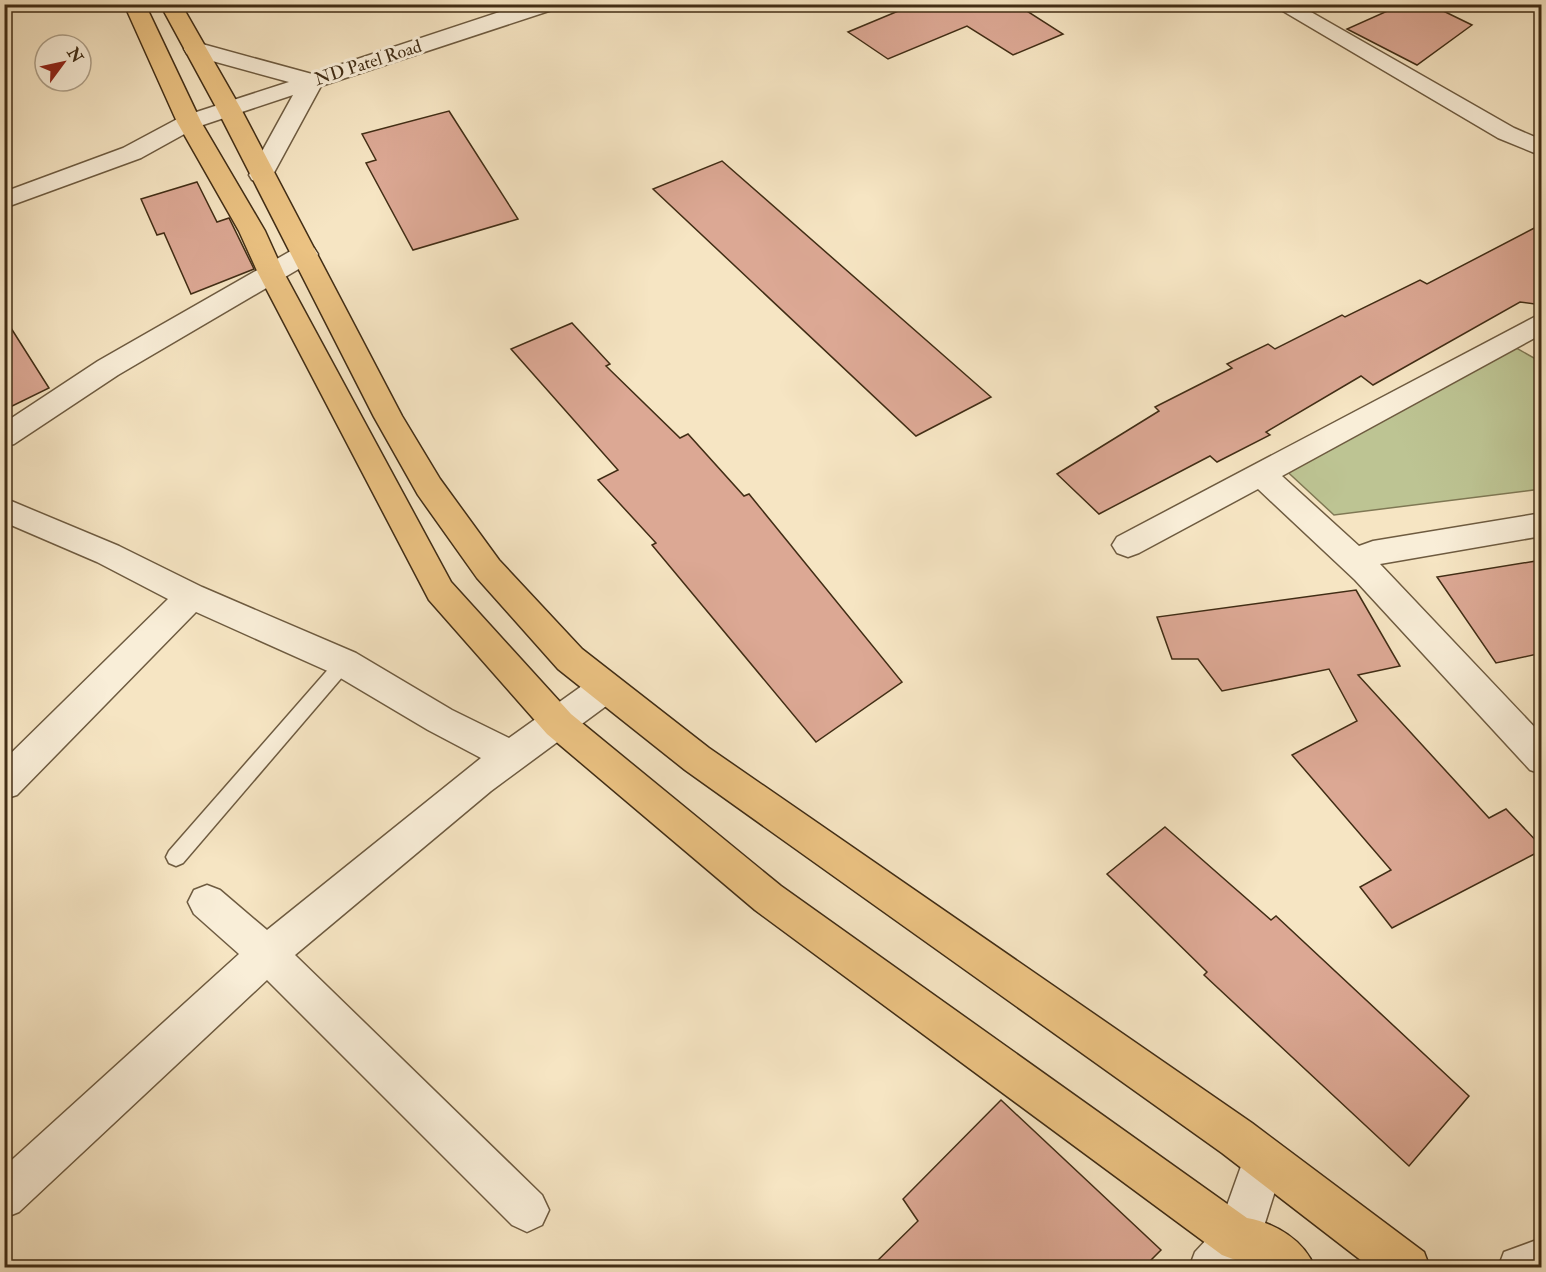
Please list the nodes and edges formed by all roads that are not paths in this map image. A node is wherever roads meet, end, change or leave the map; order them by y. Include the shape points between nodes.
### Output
1 (134, 4) edge
2 (170, 4) edge
3 (547, 4) edge
4 (1281, 4) edge
5 (195, 49) junction
6 (312, 81) junction
7 (229, 109) junction
8 (189, 122) junction
9 (1542, 149) edge
10 (261, 175) junction
11 (4, 201) edge
12 (305, 254) junction
13 (271, 273) junction
14 (1542, 322) edge
15 (4, 437) edge
16 (1261, 474) junction
17 (4, 509) edge
18 (1542, 524) edge
19 (1128, 545) dead end
20 (1366, 571) junction
21 (191, 596) junction
22 (344, 663) junction
23 (605, 688) junction
24 (559, 724) junction
25 (511, 756) junction
26 (1542, 759) edge
27 (4, 784) edge
28 (176, 857) dead end
29 (207, 902) dead end
30 (267, 954) junction
31 (1264, 1159) junction
32 (4, 1197) edge
33 (527, 1210) dead end
34 (1224, 1253) edge
35 (1542, 1260) edge
36 (1293, 1268) edge
37 (1408, 1268) edge
38 (1520, 1268) edge

1 - 8 highway
2 - 5 highway
3 - 6 street, ND Patel Road
4 - 9 street via 1506,133
5 - 6 street
5 - 7 highway
6 - 7 street, ND Patel Road
6 - 10 street
7 - 8 street, ND Patel Road
7 - 10 highway
8 - 11 street, ND Patel Road via 132,153
8 - 13 highway via 252,231
10 - 12 highway
12 - 13 street
12 - 23 highway via 388,417 429,487 488,569 570,659
13 - 15 street via 108,368
13 - 24 highway via 440,591
14 - 16 street
16 - 19 street
16 - 20 street
17 - 21 street via 108,554
18 - 20 street via 1372,553 1363,560
20 - 26 street
21 - 22 street
21 - 27 street
22 - 25 street via 440,720
22 - 28 lane
23 - 24 street
23 - 31 highway via 697,759
24 - 25 street
24 - 34 highway via 768,898
25 - 30 street
29 - 30 street
30 - 32 street
30 - 33 street
31 - 34 street
31 - 37 highway
34 - 36 highway via 1263,1243
35 - 38 street

